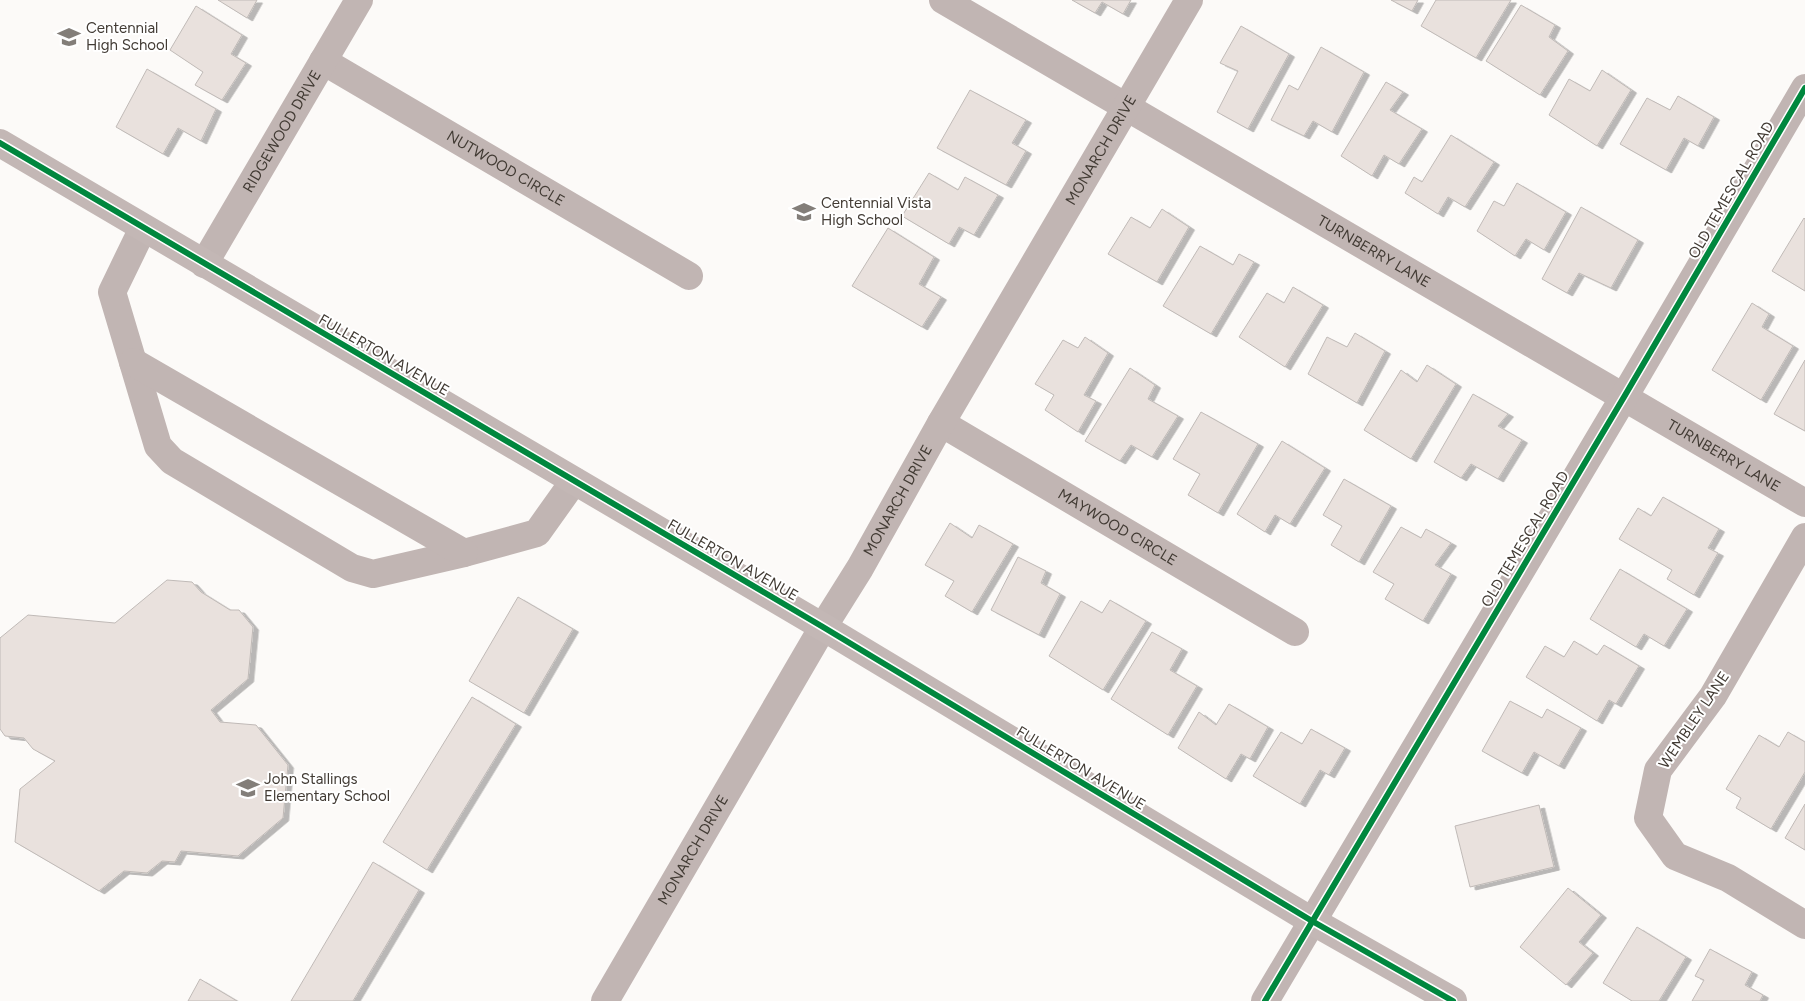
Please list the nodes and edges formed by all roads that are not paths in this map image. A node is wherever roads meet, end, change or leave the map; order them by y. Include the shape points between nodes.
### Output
1 (359, 0) edge
2 (943, 0) edge
3 (1189, 0) edge
4 (324, 60) junction
5 (1805, 88) edge
6 (1127, 107) junction
7 (0, 143) edge
8 (143, 228) junction
9 (204, 264) junction
10 (689, 276) dead end
11 (133, 362) junction
12 (1624, 397) junction
13 (941, 423) junction
14 (574, 481) junction
15 (1805, 503) edge
16 (1805, 537) edge
17 (464, 553) junction
18 (822, 627) junction
19 (1295, 632) dead end
20 (1312, 921) junction
21 (1805, 924) edge
22 (605, 1001) edge
23 (1266, 1001) edge
24 (1453, 1001) edge

1 - 4 street, RIDGEWOOD DRIVE
2 - 6 street, TURNBERRY LANE
3 - 6 street, MONARCH DRIVE
4 - 9 street, RIDGEWOOD DRIVE
4 - 10 street, NUTWOOD CIRCLE
5 - 12 street, OLD TEMESCAL ROAD
6 - 12 street, TURNBERRY LANE
6 - 13 street, MONARCH DRIVE
7 - 8 main road, FULLERTON AVENUE
8 - 9 main road, FULLERTON AVENUE
8 - 11 street via 112,292
9 - 14 main road, FULLERTON AVENUE
11 - 17 street
11 - 17 street via 158,446 172,461 352,568 373,574
12 - 15 street, TURNBERRY LANE
12 - 20 street, OLD TEMESCAL ROAD
13 - 18 street, MONARCH DRIVE via 860,568
13 - 19 street, MAYWOOD CIRCLE
14 - 17 street via 537,533
14 - 18 main road, FULLERTON AVENUE
16 - 21 street, WEMBLEY LANE via 1713,696 1658,770 1648,818 1675,856 1728,878
18 - 20 main road, FULLERTON AVENUE
18 - 22 street, MONARCH DRIVE
20 - 23 street, OLD TEMESCAL ROAD
20 - 24 main road, FULLERTON AVENUE

